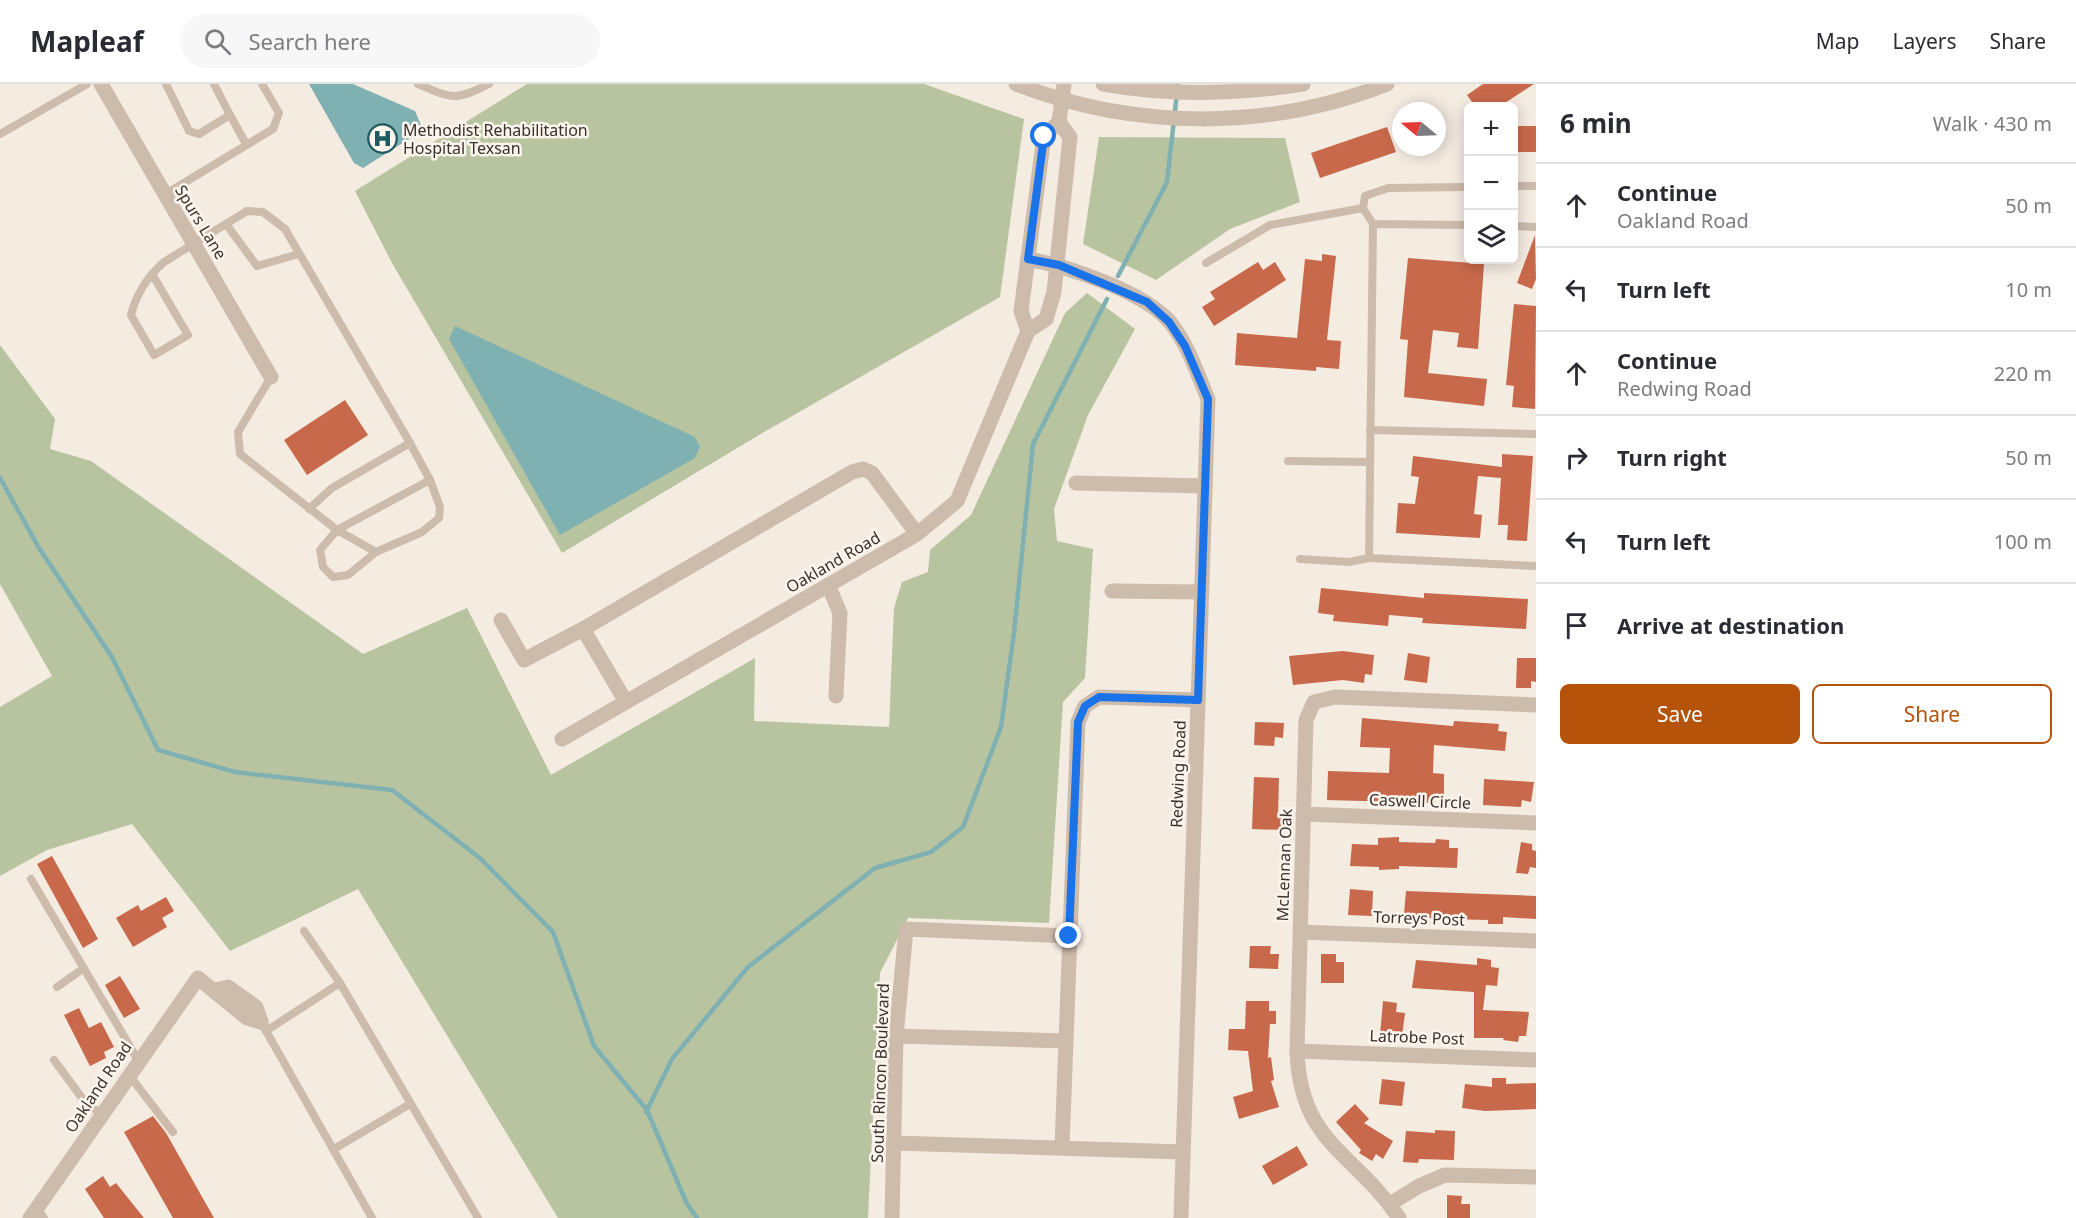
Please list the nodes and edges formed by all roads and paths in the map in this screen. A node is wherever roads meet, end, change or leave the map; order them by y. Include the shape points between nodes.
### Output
1 (87, 84) edge
2 (101, 84) edge
3 (166, 84) edge
4 (214, 84) edge
5 (262, 84) edge
6 (418, 84) edge
7 (489, 84) edge
8 (1016, 84) edge
9 (1064, 84) edge
10 (1103, 84) edge
11 (1303, 84) edge
12 (1387, 84) edge
13 (1061, 100) junction
14 (230, 115) junction
15 (1059, 122) junction
16 (0, 134) edge
17 (246, 144) junction
18 (1518, 186) edge
19 (1536, 186) edge
20 (1464, 187) edge
21 (164, 195) junction
22 (1363, 208) junction
23 (226, 224) junction
24 (1373, 224) junction
25 (1464, 225) edge
26 (1518, 226) edge
27 (1536, 227) edge
28 (194, 244) junction
29 (299, 254) junction
30 (1028, 259) junction
31 (1206, 262) dead end
32 (1059, 265) junction
33 (152, 274) junction
34 (1028, 331) junction
35 (272, 377) joint
36 (1370, 430) junction
37 (1536, 435) edge
38 (410, 443) junction
39 (1288, 461) dead end
40 (1370, 462) junction
41 (430, 480) junction
42 (1076, 483) dead end
43 (1205, 486) junction
44 (309, 509) junction
45 (338, 530) junction
46 (917, 534) junction
47 (376, 552) junction
48 (1369, 558) junction
49 (1300, 559) dead end
50 (1536, 566) edge
51 (828, 585) junction
52 (1112, 591) dead end
53 (1202, 592) junction
54 (501, 620) dead end
55 (583, 629) junction
56 (836, 696) dead end
57 (1198, 700) junction
58 (626, 702) junction
59 (1536, 705) edge
60 (562, 739) dead end
61 (1303, 814) junction
62 (1536, 823) edge
63 (31, 879) dead end
64 (304, 931) dead end
65 (1300, 932) junction
66 (1069, 936) junction
67 (1536, 940) edge
68 (84, 968) junction
69 (340, 983) junction
70 (57, 987) dead end
71 (263, 1026) junction
72 (896, 1036) junction
73 (1065, 1041) junction
74 (1297, 1051) junction
75 (54, 1060) dead end
76 (138, 1060) junction
77 (1536, 1060) edge
78 (128, 1074) junction
79 (410, 1104) junction
80 (101, 1114) junction
81 (173, 1132) dead end
82 (894, 1143) junction
83 (1062, 1147) junction
84 (334, 1149) junction
85 (1183, 1152) junction
86 (1536, 1177) edge
87 (1390, 1204) junction
88 (37, 1215) edge
89 (372, 1218) edge
90 (478, 1218) edge
91 (892, 1218) edge
92 (1181, 1218) edge
93 (1399, 1218) edge

1 - 16 lane
2 - 21 street, Spurs Lane
3 - 14 lane via 189,131 199,134
4 - 14 lane
5 - 17 lane via 279,113 273,129
6 - 7 lane via 449,97 464,96
8 - 13 street
9 - 13 street
10 - 11 street via 1150,92 1203,94
12 - 13 street via 1308,109 1203,119 1148,117
13 - 15 street
14 - 17 lane
15 - 30 street via 1044,136
15 - 32 street, Oakland Road via 1070,137
17 - 21 lane
18 - 19 lane
20 - 22 lane via 1388,188 1365,196
21 - 28 street, Spurs Lane
22 - 24 lane
22 - 31 lane via 1270,225
23 - 28 lane
23 - 29 lane via 257,266
23 - 29 lane via 246,211 263,212 285,229
24 - 25 lane
24 - 36 lane
26 - 27 lane
28 - 33 lane
28 - 35 street, Spurs Lane
29 - 38 lane
30 - 32 street, Redwing Road
30 - 34 street via 1021,311
32 - 34 street, Oakland Road via 1046,319
32 - 43 street, Redwing Road via 1147,302 1169,322 1185,346 1208,399
33 - 33 lane via 130,315 154,356 188,334
34 - 46 street, Oakland Road via 957,501
35 - 44 lane via 238,432 240,454
36 - 37 lane
36 - 40 lane
38 - 41 lane
38 - 44 lane via 332,488
39 - 40 lane
40 - 48 lane
41 - 45 lane
41 - 47 lane via 441,507 439,518 422,532
42 - 43 street
43 - 53 street, Redwing Road
44 - 45 lane
45 - 47 lane
45 - 47 lane via 320,550 323,567 333,577 348,575
46 - 51 street, Oakland Road
46 - 55 street via 872,473 852,472
48 - 49 lane via 1349,562
48 - 50 lane
51 - 56 street via 840,613
51 - 58 street, Oakland Road
52 - 53 street
53 - 57 street, Redwing Road
54 - 55 street via 524,660
55 - 58 street
57 - 66 street via 1099,697 1085,706 1078,722
57 - 85 street, Redwing Road
58 - 60 street, Oakland Road
59 - 61 street, McLennan Oak via 1319,699 1306,720
61 - 62 street, Caswell Circle
61 - 65 street, McLennan Oak
63 - 68 lane
64 - 69 lane
65 - 67 street, Torreys Post
65 - 74 street, McLennan Oak
66 - 72 street, South Rincon Boulevard via 906,929
66 - 73 street
68 - 70 lane
68 - 76 lane
69 - 71 lane
69 - 79 lane
71 - 76 street, Oakland Road via 256,1007 228,987 215,990 198,978
71 - 84 lane
72 - 73 street
72 - 82 street, South Rincon Boulevard
73 - 83 street
74 - 77 street, Latrobe Post
74 - 87 street, McLennan Oak via 1300,1085 1320,1131
75 - 80 lane via 85,1102
76 - 78 street, Oakland Road
78 - 80 street, Oakland Road
78 - 81 lane
79 - 84 lane
79 - 90 lane
80 - 88 street, Oakland Road
82 - 83 street
82 - 91 street, South Rincon Boulevard
83 - 85 street
84 - 89 lane
85 - 92 street, Redwing Road
86 - 87 street via 1445,1175 1419,1185
87 - 93 street, McLennan Oak

